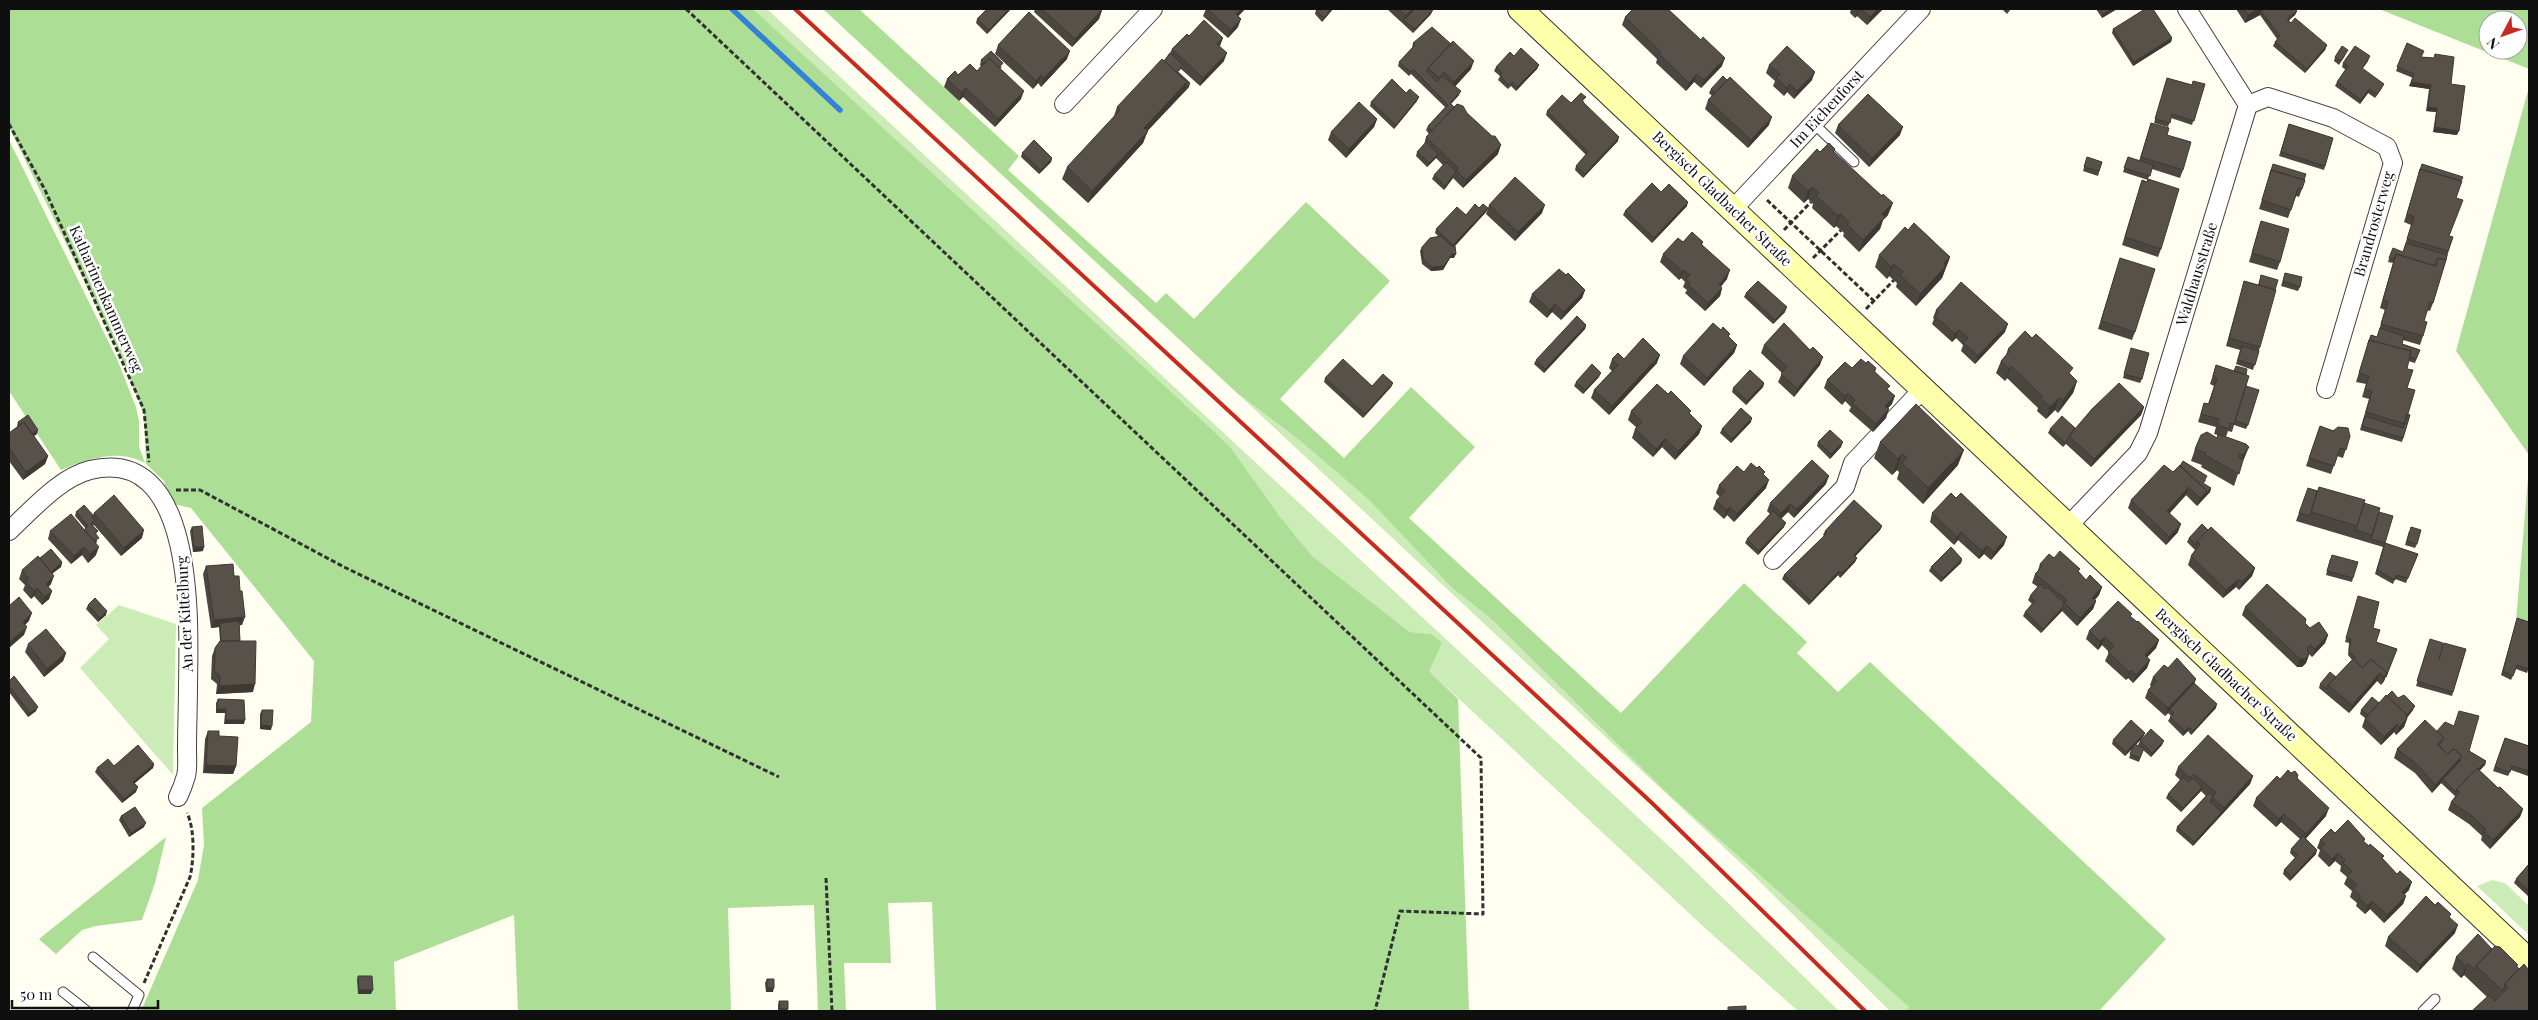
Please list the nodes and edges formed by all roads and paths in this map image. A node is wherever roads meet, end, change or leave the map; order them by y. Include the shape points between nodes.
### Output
1 (686, 9) edge
2 (1153, 9) edge
3 (1520, 9) edge
4 (1921, 9) edge
5 (2187, 9) edge
6 (1064, 104) dead end
7 (2248, 105) junction
8 (1813, 123) junction
9 (9, 124) edge
10 (1854, 162) dead end
11 (1753, 187) junction
12 (1811, 202) edge
13 (1733, 208) junction
14 (1791, 223) junction
15 (1841, 230) edge
16 (1782, 233) dead end
17 (1821, 250) junction
18 (1811, 261) dead end
19 (1894, 280) edge
20 (1923, 389) junction
21 (2326, 389) dead end
22 (157, 491) junction
23 (2068, 526) junction
24 (9, 531) edge
25 (1773, 560) dead end
26 (779, 777) dead end
27 (178, 798) joint
28 (826, 878) dead end
29 (93, 957) dead end
30 (2529, 961) edge
31 (64, 992) dead end
32 (139, 995) junction
33 (2435, 999) dead end
34 (87, 1011) edge
35 (132, 1011) edge
36 (832, 1011) edge
37 (1375, 1011) edge
38 (2423, 1011) edge

1 - 37 path via 1481,758 1483,914 1400,911
2 - 6 street
3 - 13 main road, Bergisch Gladbacher Straße
4 - 8 street, Im Eichenforst
5 - 7 street
7 - 21 street, Brandrosterweg via 2268,97 2333,118 2387,147 2392,163
7 - 23 street, Waldhausstraße via 2148,433 2138,453
8 - 10 lane
8 - 11 street, Im Eichenforst
9 - 22 path, Katharinenkammerweg via 45,190 144,410 148,459
11 - 13 street, Im Eichenforst
11 - 14 path
12 - 14 path
13 - 20 main road, Bergisch Gladbacher Straße
14 - 16 path
14 - 17 path
15 - 17 path
17 - 18 path
17 - 19 path via 1874,301
20 - 23 main road, Bergisch Gladbacher Straße
20 - 25 street via 1853,463 1845,487
22 - 24 street, An der Kittelburg via 141,476 120,468 90,470 64,482
22 - 26 path via 200,490 344,567
22 - 27 street, An der Kittelburg via 174,524 184,558 189,640 186,775
23 - 30 main road, Bergisch Gladbacher Straße
27 - 32 path via 190,820 192,867
28 - 36 path
29 - 32 lane
31 - 34 lane
32 - 35 lane
33 - 38 lane

